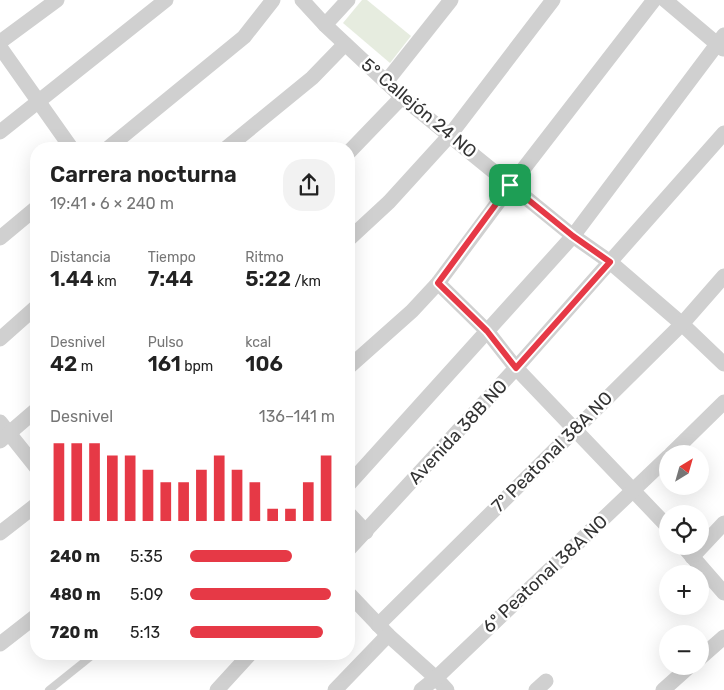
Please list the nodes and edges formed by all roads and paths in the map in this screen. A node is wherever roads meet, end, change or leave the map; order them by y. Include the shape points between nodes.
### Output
1 (57, 0) edge
2 (166, 0) edge
3 (273, 0) edge
4 (302, 0) edge
5 (348, 0) edge
6 (451, 0) edge
7 (553, 0) edge
8 (654, 0) edge
9 (665, 0) edge
10 (325, 25) junction
11 (0, 42) edge
12 (722, 43) edge
13 (345, 44) junction
14 (0, 47) edge
15 (386, 82) junction
16 (402, 97) junction
17 (39, 100) junction
18 (0, 132) edge
19 (724, 133) edge
20 (450, 135) junction
21 (67, 142) edge
22 (116, 142) edge
23 (234, 142) edge
24 (355, 146) edge
25 (510, 185) junction
26 (30, 213) edge
27 (355, 233) edge
28 (573, 236) junction
29 (0, 238) edge
30 (610, 262) junction
31 (724, 276) edge
32 (438, 283) junction
33 (30, 313) edge
34 (682, 324) junction
35 (487, 331) junction
36 (0, 339) edge
37 (355, 362) edge
38 (724, 364) edge
39 (516, 368) junction
40 (724, 402) edge
41 (30, 414) edge
42 (574, 430) junction
43 (3, 432) edge
44 (680, 445) edge
45 (30, 461) edge
46 (659, 466) edge
47 (355, 477) edge
48 (632, 492) junction
49 (30, 510) edge
50 (659, 518) edge
51 (355, 520) edge
52 (724, 523) edge
53 (366, 532) junction
54 (0, 533) edge
55 (709, 535) edge
56 (355, 543) edge
57 (690, 555) edge
58 (724, 593) edge
59 (355, 600) edge
60 (30, 621) edge
61 (383, 630) junction
62 (724, 637) edge
63 (0, 644) edge
64 (709, 650) edge
65 (86, 660) edge
66 (244, 660) edge
67 (680, 675) edge
68 (436, 678) junction
69 (49, 690) edge
70 (217, 690) edge
71 (335, 690) edge
72 (421, 690) edge
73 (447, 690) edge
74 (663, 690) edge

1 - 11 street
2 - 17 street
3 - 22 street via 244,37
4 - 10 street, 5° Callejón 24 NO
5 - 10 street
6 - 15 street
7 - 20 street
8 - 25 street
9 - 12 street
10 - 13 street, 5° Callejón 24 NO
12 - 28 street
13 - 15 street, 5° Callejón 24 NO
13 - 23 street via 312,78
14 - 17 street
15 - 16 street, 5° Callejón 24 NO
16 - 20 street, 5° Callejón 24 NO
16 - 24 street
17 - 18 street
17 - 21 street
19 - 30 street, Avenida 38B NO
20 - 25 street, 5° Callejón 24 NO
20 - 27 street via 389,202
25 - 28 street, 5° Callejón 24 NO
25 - 32 street
26 - 29 street
28 - 30 street, 5° Callejón 24 NO
28 - 35 street
30 - 34 street, 5° Callejón 24 NO
30 - 39 street, Avenida 38B NO
31 - 34 street, 7° Peatonal 38A NO
32 - 35 street
32 - 37 street
33 - 36 street
34 - 38 street, 5° Callejón 24 NO
34 - 42 street, 7° Peatonal 38A NO
35 - 39 street
35 - 47 street
39 - 42 street
39 - 53 street, Avenida 38B NO
40 - 44 street
41 - 43 street
42 - 48 street
42 - 61 street, 7° Peatonal 38A NO
43 - 45 street
46 - 48 street, 6º Peatonal 38A NO
48 - 50 street
48 - 68 street, 6º Peatonal 38A NO
49 - 54 street
51 - 53 street
52 - 55 street
53 - 56 street, Avenida 38B NO
57 - 58 street
59 - 61 street
60 - 63 street
61 - 68 street
61 - 71 street, 7° Peatonal 38A NO
62 - 64 street
65 - 69 lane
66 - 70 street
67 - 74 street
68 - 72 street, 6º Peatonal 38A NO
68 - 73 street

